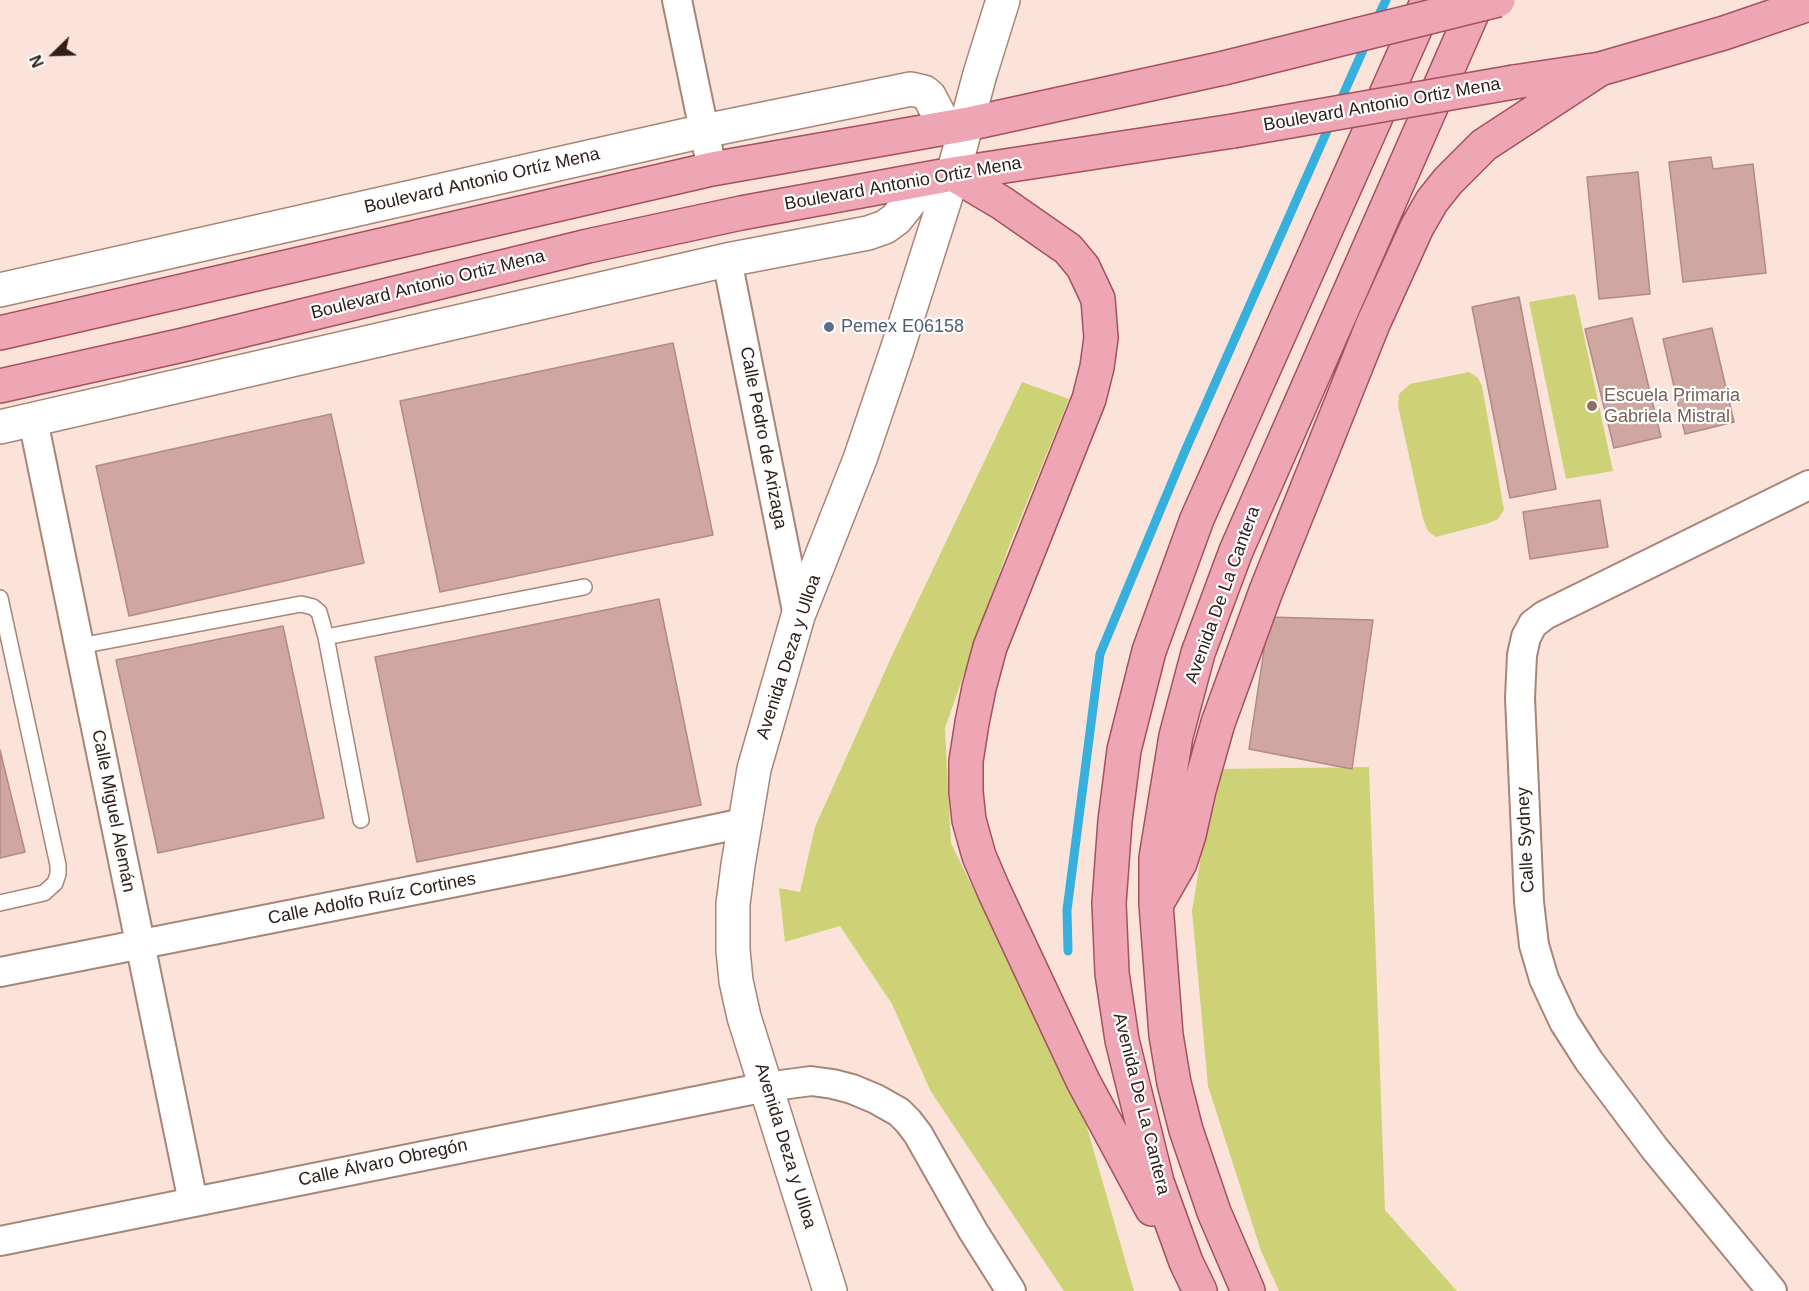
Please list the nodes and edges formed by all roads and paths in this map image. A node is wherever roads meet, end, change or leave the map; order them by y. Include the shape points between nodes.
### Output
1 (677, 0) edge
2 (1003, 0) edge
3 (1428, 0) edge
4 (1478, 0) edge
5 (1498, 0) edge
6 (1809, 4) edge
7 (1600, 69) junction
8 (957, 126) junction
9 (704, 131) junction
10 (712, 169) junction
11 (940, 177) junction
12 (727, 260) junction
13 (0, 290) edge
14 (274, 323) junction
15 (0, 333) edge
16 (283, 363) junction
17 (0, 386) edge
18 (33, 420) junction
19 (0, 427) edge
20 (1809, 485) edge
21 (584, 587) dead end
22 (0, 598) edge
23 (798, 616) junction
24 (326, 637) junction
25 (80, 646) junction
26 (361, 820) dead end
27 (744, 823) junction
28 (0, 903) edge
29 (1156, 904) junction
30 (140, 944) junction
31 (0, 972) edge
32 (766, 1087) junction
33 (193, 1202) junction
34 (0, 1241) edge
35 (1186, 1262) junction
36 (830, 1291) edge
37 (1011, 1291) edge
38 (1200, 1291) edge
39 (1248, 1291) edge
40 (1772, 1291) edge

1 - 9 street
2 - 8 street, Avenida Deza y Ulloa via 980,74
3 - 35 main road, Avenida De La Cantera via 1197,519 1149,651 1124,750 1109,903 1112,972 1140,1118 1157,1182
4 - 29 main road, Avenida De La Cantera via 1236,551 1198,653 1176,736 1162,813 1156,858
5 - 8 main road, bridge via 1224,68
6 - 7 main road, Boulevard Antonio Ortiz Mena
7 - 11 main road, Boulevard Antonio Ortiz Mena, bridge
7 - 29 main road via 1484,145 1448,181 1417,227 1373,324 1266,591 1218,723 1180,863
8 - 9 street, Boulevard Antonio Ortíz Mena via 929,96 911,89
8 - 10 main road
8 - 11 street, Avenida Deza y Ulloa
9 - 10 street
9 - 13 street, Boulevard Antonio Ortíz Mena
10 - 15 main road
11 - 12 street via 896,219 868,233
11 - 14 main road, Boulevard Antonio Ortiz Mena via 588,246
11 - 23 street, Avenida Deza y Ulloa via 897,350 860,459
11 - 35 main road via 1002,203 1068,249 1083,267 1098,299 1101,338 1089,399 990,647 966,761 966,792 969,820 993,891 1083,1081 1151,1207
12 - 16 street
12 - 23 street, Calle Pedro de Arizaga
14 - 16 street
14 - 17 main road, Boulevard Antonio Ortiz Mena
16 - 18 street
18 - 19 street
18 - 25 street, Calle Miguel Alemán
20 - 40 street, Calle Sydney via 1545,615 1533,624 1526,637 1520,698 1529,902 1534,945 1544,979 1564,1022 1589,1061 1655,1149
21 - 24 lane
22 - 28 lane via 58,874 44,893
23 - 27 street, Avenida Deza y Ulloa via 754,769
24 - 25 lane via 319,612 301,604
24 - 26 lane
25 - 30 street, Calle Miguel Alemán
27 - 30 street, Calle Adolfo Ruíz Cortines
27 - 32 street, Avenida Deza y Ulloa via 733,904 733,950 744,1017
29 - 39 main road, Avenida De La Cantera via 1166,1035 1185,1130
30 - 31 street, Calle Adolfo Ruíz Cortines
30 - 33 street, Calle Miguel Alemán
32 - 33 street, Calle Álvaro Obregón
32 - 36 street, Avenida Deza y Ulloa
32 - 37 street, Calle Álvaro Obregón via 833,1084 899,1112 918,1134
33 - 34 street, Calle Álvaro Obregón
35 - 38 main road, Avenida De La Cantera

